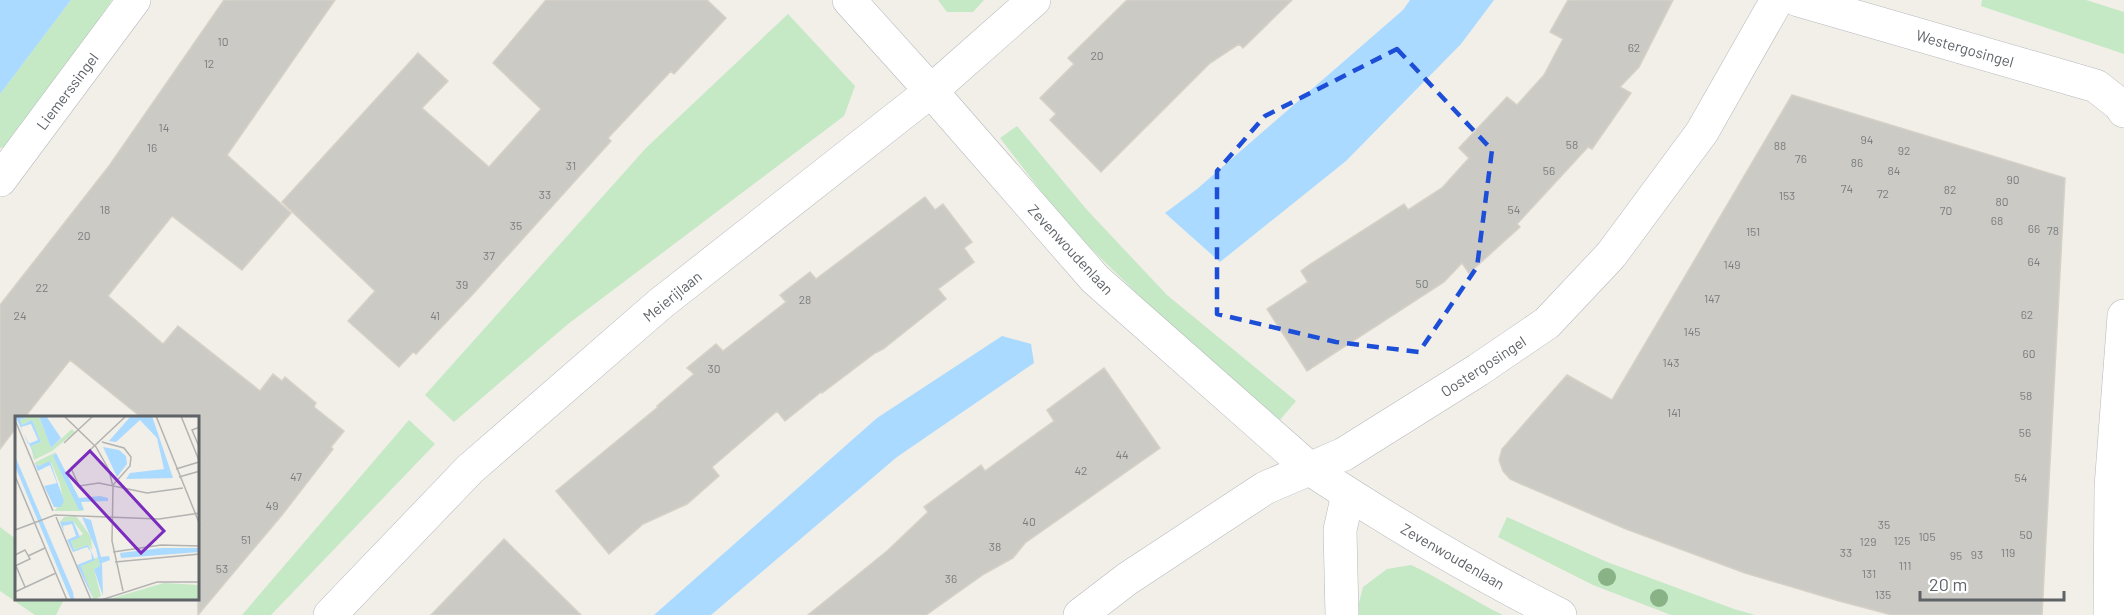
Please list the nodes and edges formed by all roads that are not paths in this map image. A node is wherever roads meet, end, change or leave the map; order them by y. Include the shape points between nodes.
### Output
1 (134, 0) edge
2 (849, 0) edge
3 (1034, 0) edge
4 (1777, 0) edge
5 (1798, 0) edge
6 (931, 91) junction
7 (2124, 111) edge
8 (0, 180) edge
9 (2124, 316) edge
10 (1310, 469) junction
11 (1348, 494) junction
12 (330, 615) edge
13 (1080, 615) edge
14 (1342, 615) edge
15 (1560, 615) edge
16 (2110, 615) edge

1 - 8 street, Liemerssingel
2 - 6 street, Zevenwoudenlaan
3 - 6 street, Meierijlaan
4 - 10 street, Oostergosingel via 1702,132 1611,255 1547,323 1344,454
5 - 7 street, Westergosingel via 2096,86
6 - 10 street, Zevenwoudenlaan via 1095,279
6 - 12 street, Meierijlaan via 660,304 470,469
9 - 16 street via 2111,488
10 - 11 street, Zevenwoudenlaan
10 - 13 street, Oostergosingel via 1265,488 1127,579
11 - 14 street via 1340,530
11 - 15 street, Zevenwoudenlaan via 1494,582

